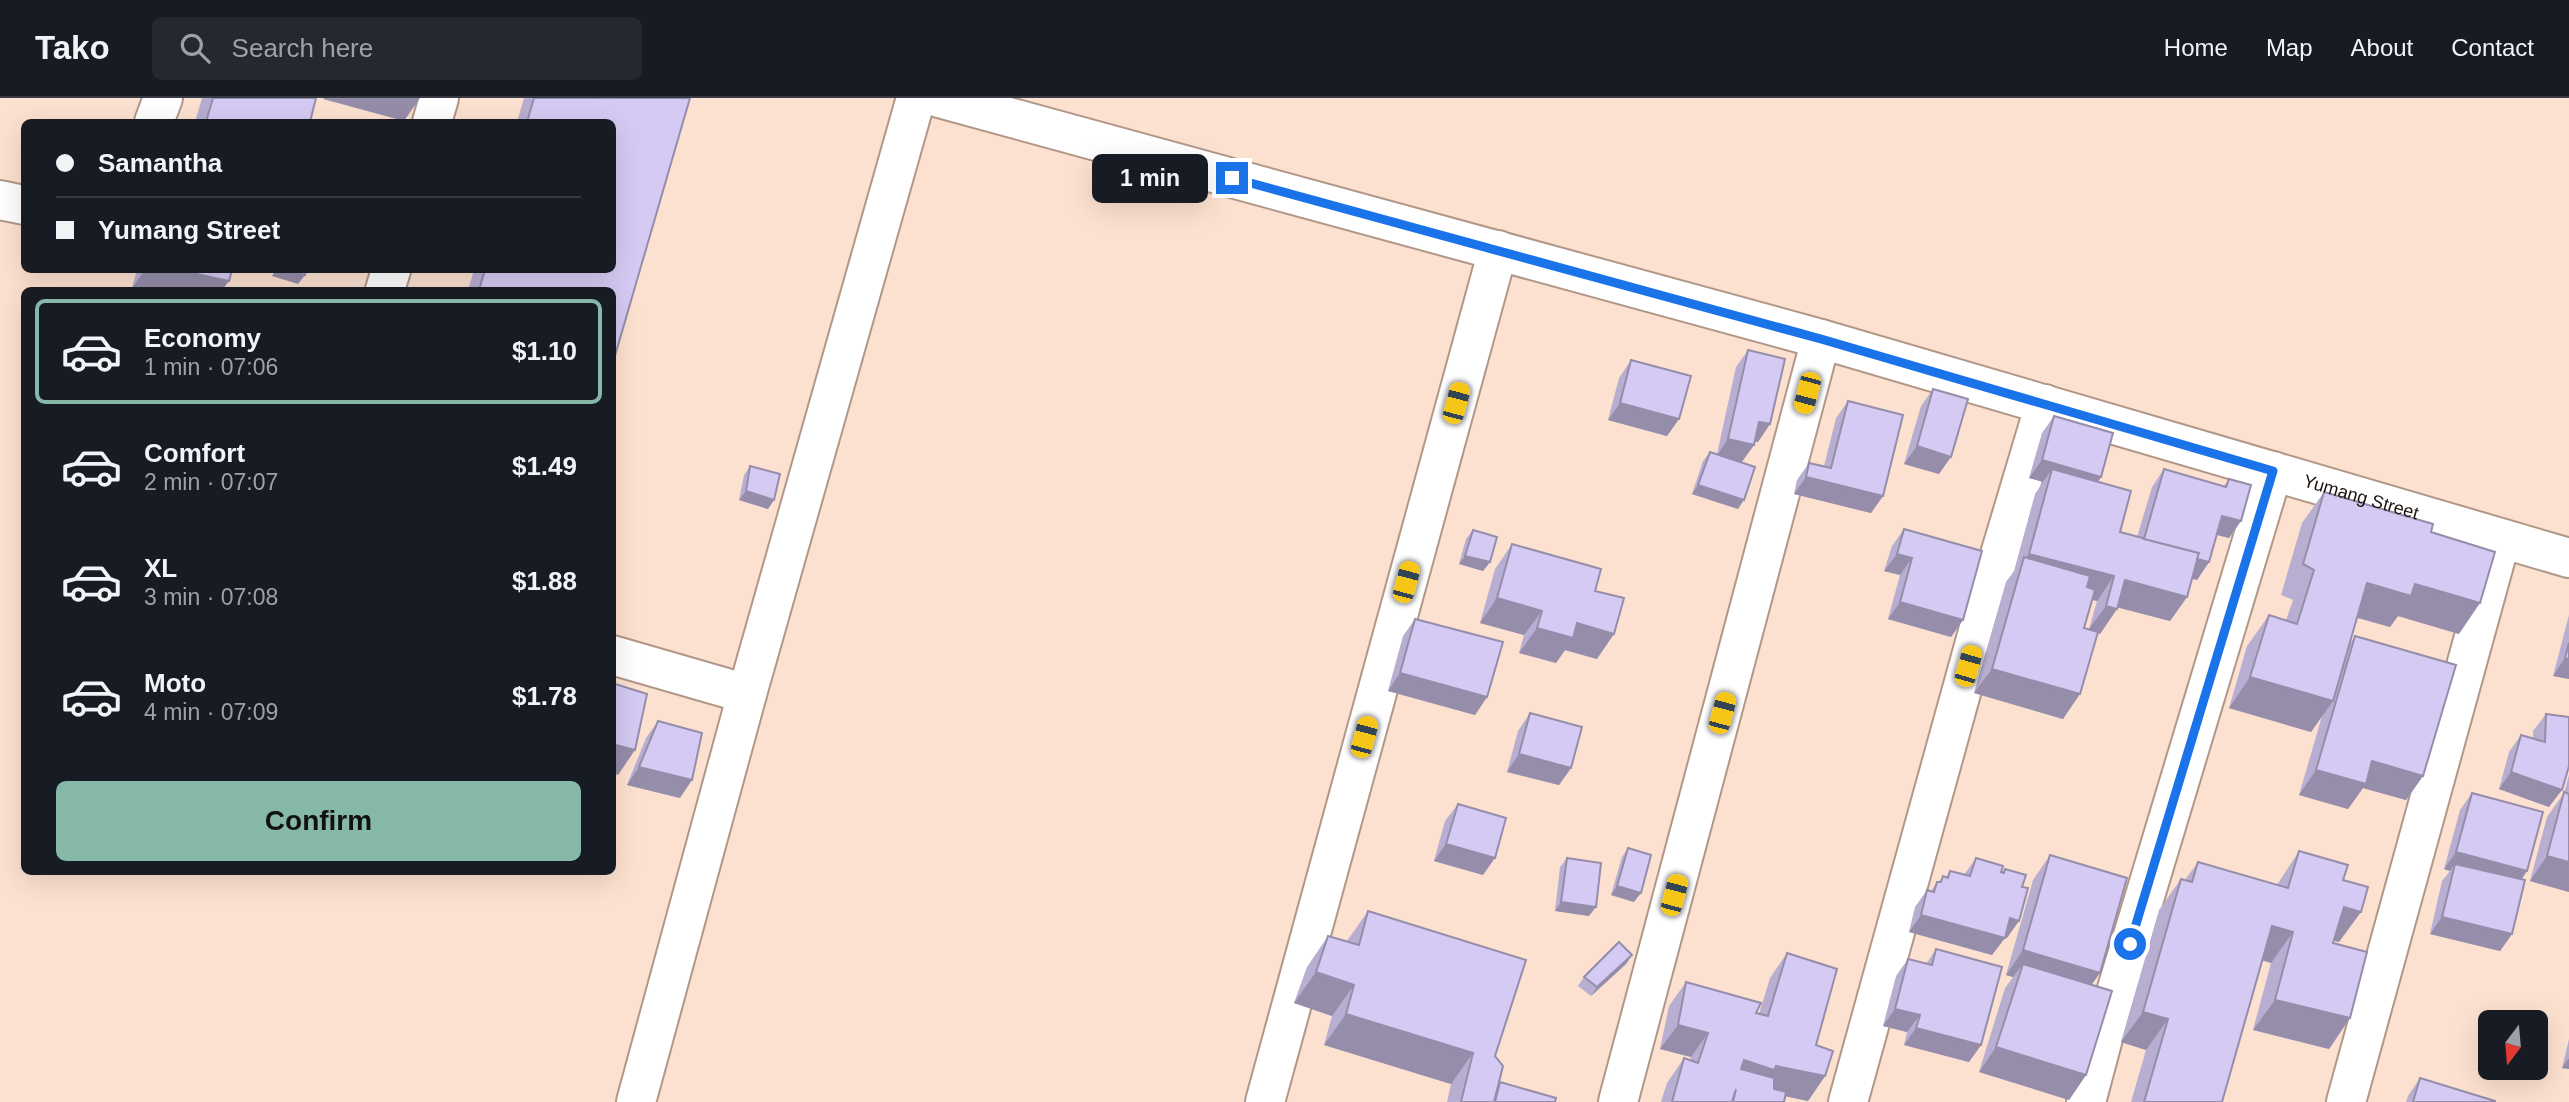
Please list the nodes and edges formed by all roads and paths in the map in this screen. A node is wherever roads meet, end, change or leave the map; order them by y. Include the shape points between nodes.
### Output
1 (163, 98) edge
2 (439, 98) edge
3 (916, 98) edge
4 (939, 98) edge
5 (155, 119) edge
6 (433, 119) edge
7 (0, 200) edge
8 (21, 204) edge
9 (1499, 250) junction
10 (1821, 339) junction
11 (2045, 404) junction
12 (2273, 471) junction
13 (2501, 539) junction
14 (2569, 558) edge
15 (616, 656) edge
16 (747, 694) junction
17 (636, 1102) edge
18 (1265, 1102) edge
19 (1618, 1102) edge
20 (1848, 1102) edge
21 (2086, 1102) edge
22 (2346, 1102) edge

1 - 5 street
2 - 6 street
3 - 16 street
4 - 9 street, Yumang Street
7 - 8 street
9 - 10 street, Yumang Street
9 - 18 street
10 - 11 street, Yumang Street
10 - 19 street
11 - 12 street, Yumang Street
11 - 20 street via 1964,678
12 - 13 street, Yumang Street
12 - 21 street
13 - 14 street, Yumang Street
13 - 22 street
15 - 16 street
16 - 17 street

